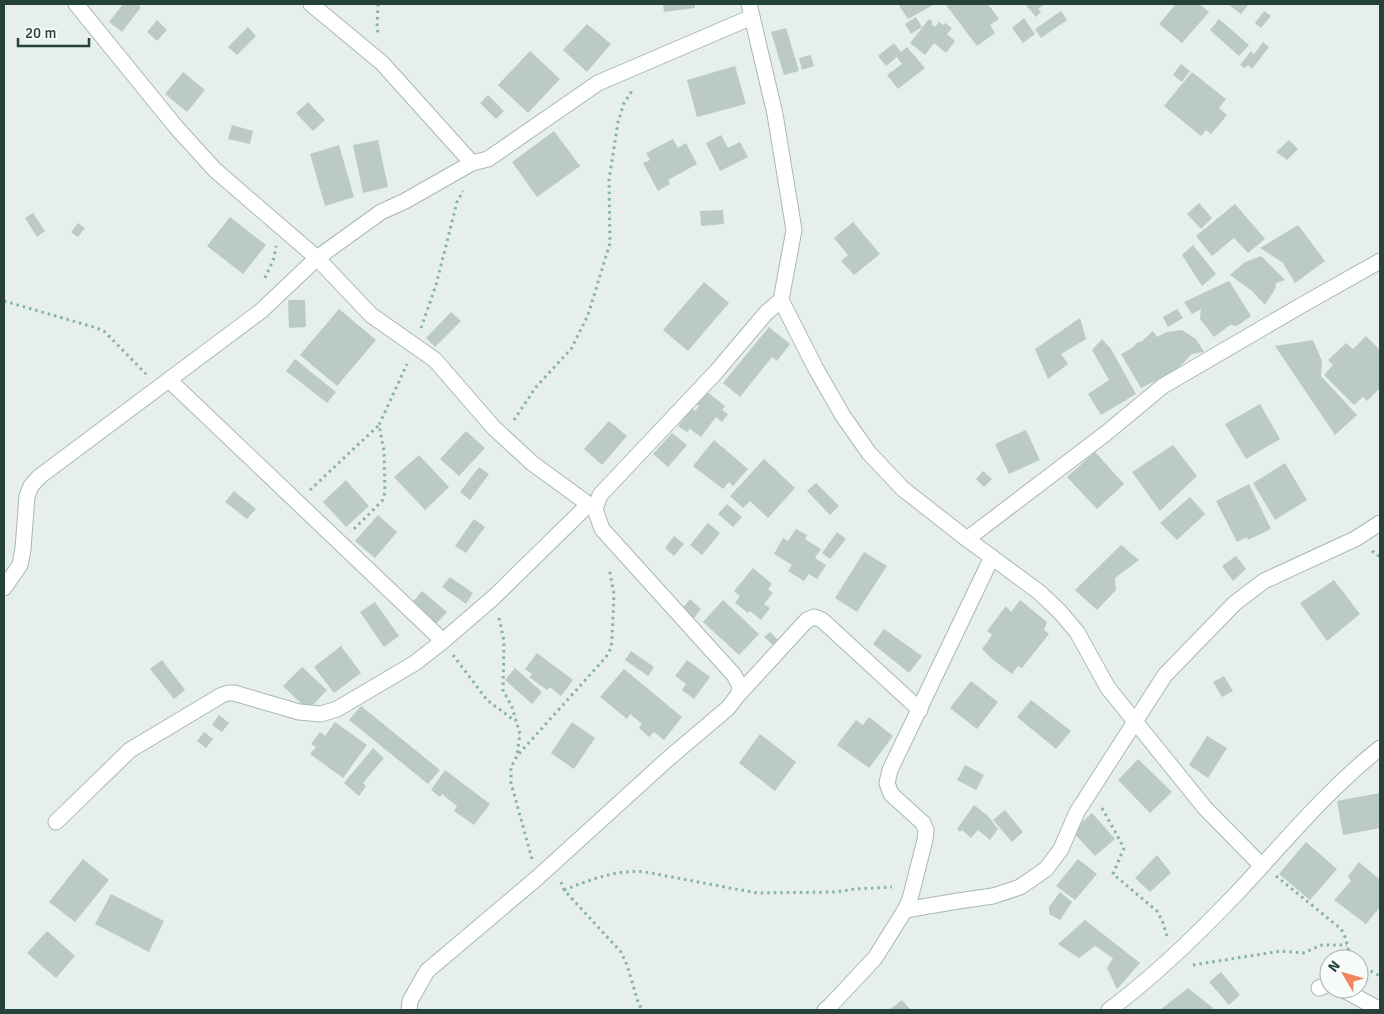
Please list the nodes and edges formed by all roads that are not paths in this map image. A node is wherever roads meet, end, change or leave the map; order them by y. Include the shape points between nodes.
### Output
1 (76, 4) edge
2 (311, 4) edge
3 (751, 10) edge
4 (472, 163) junction
5 (317, 258) junction
6 (1380, 261) edge
7 (781, 300) junction
8 (164, 384) junction
9 (592, 506) junction
10 (1380, 523) edge
11 (967, 539) junction
12 (992, 557) junction
13 (4, 588) edge
14 (443, 642) junction
15 (738, 695) junction
16 (920, 710) junction
17 (1135, 721) junction
18 (1380, 748) edge
19 (56, 822) dead end
20 (1261, 866) junction
21 (905, 910) junction
22 (1360, 999) edge
23 (1380, 1008) edge
24 (409, 1010) edge
25 (825, 1010) edge
26 (1109, 1010) edge

1 - 5 street via 215,170
2 - 4 street via 382,63
3 - 4 street via 598,83 488,159
3 - 7 street via 775,114 794,230
4 - 5 street via 381,212
5 - 8 street via 261,311
5 - 9 street via 371,315 435,360 494,428 532,463
6 - 11 street via 1164,386
7 - 9 street
7 - 11 street via 843,416 869,453 903,489
8 - 13 street via 31,486 27,496 20,565
8 - 14 street via 296,502
9 - 14 street
9 - 15 street via 602,529 734,675 740,686
10 - 17 street via 1355,539 1264,581 1235,604 1165,674
11 - 12 street
12 - 16 street
12 - 17 street via 1060,612 1077,632 1108,688
14 - 19 street via 415,663 322,714 299,712 234,693 222,695 130,750
15 - 16 street via 807,620 814,617 822,620
15 - 24 street via 728,708 427,972 410,1001
16 - 21 street via 890,770 887,783 891,794 923,823 926,830
17 - 20 street via 1205,808
17 - 21 street via 1077,812 1060,849 1046,869 1020,887 993,896
18 - 20 street via 1328,794
20 - 26 street via 1174,957
21 - 25 street via 875,958
22 - 23 street

